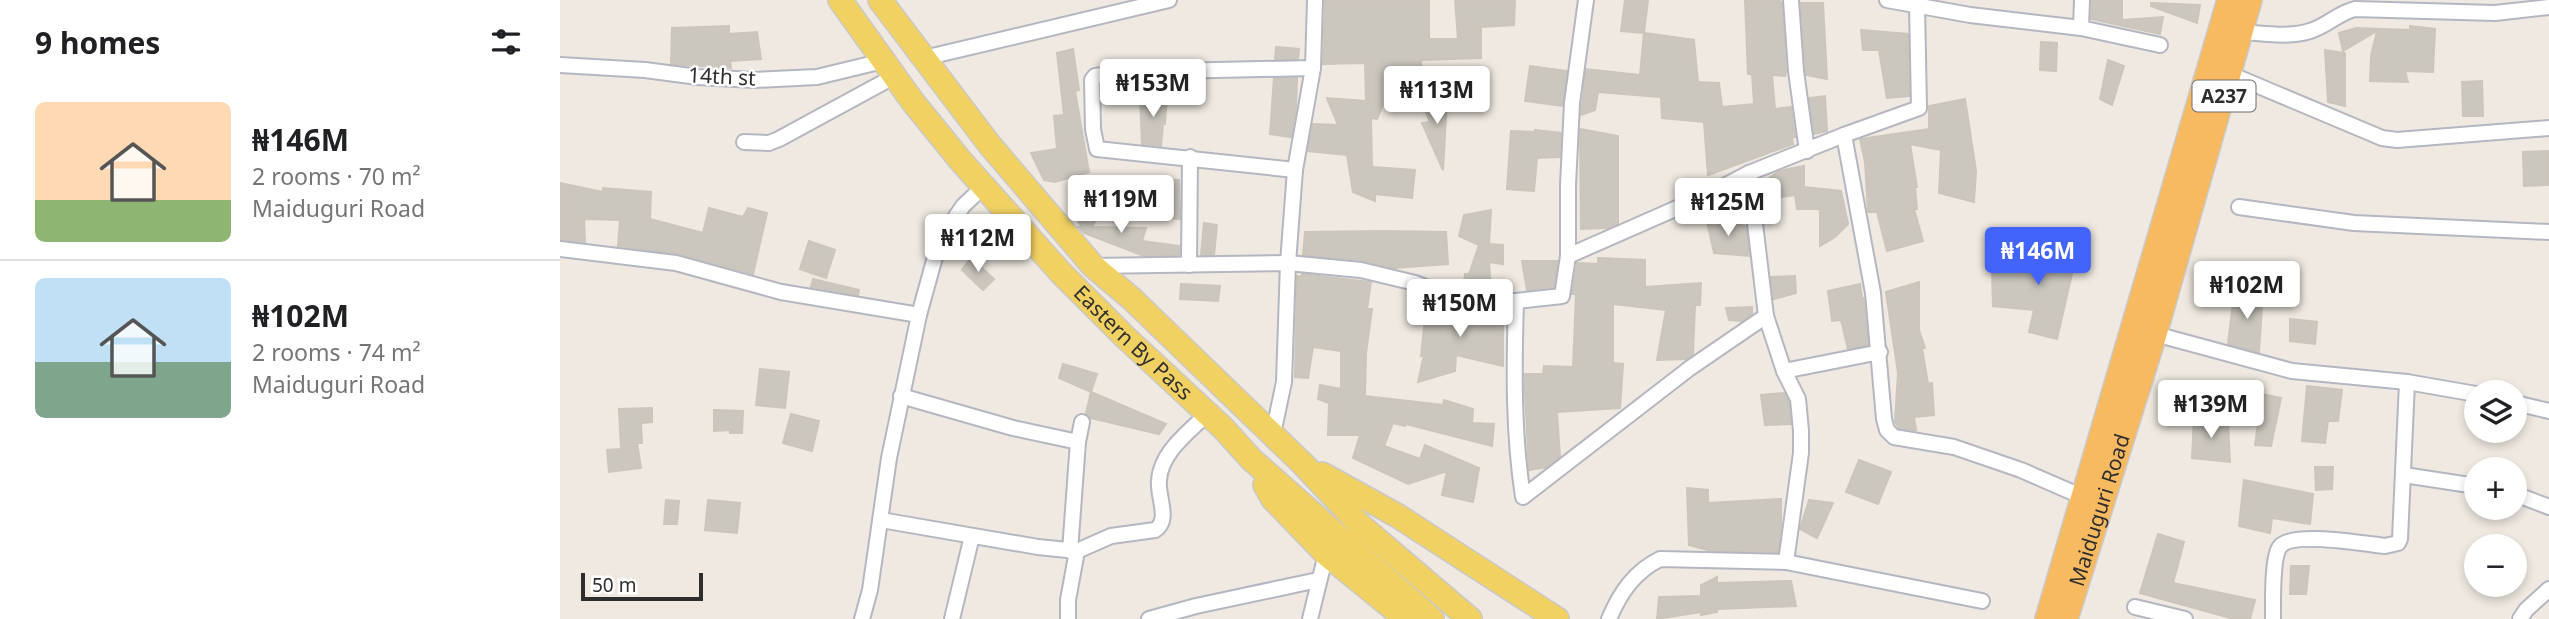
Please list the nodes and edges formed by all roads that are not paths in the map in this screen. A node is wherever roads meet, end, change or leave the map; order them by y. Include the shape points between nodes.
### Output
1 (840, 0) edge
2 (880, 0) edge
3 (1169, 0) edge
4 (1315, 0) edge
5 (1586, 0) edge
6 (1791, 0) edge
7 (1887, 0) edge
8 (2082, 0) edge
9 (2230, 0) edge
10 (2250, 0) edge
11 (1917, 5) junction
12 (2549, 7) edge
13 (1969, 8) edge
14 (2081, 28) junction
15 (2241, 32) junction
16 (2160, 45) dead end
17 (924, 58) junction
18 (560, 65) edge
19 (1313, 68) junction
20 (889, 69) junction
21 (2230, 74) junction
22 (2549, 128) edge
23 (1844, 135) junction
24 (744, 142) dead end
25 (1807, 151) junction
26 (1190, 157) junction
27 (1295, 170) junction
28 (1749, 173) junction
29 (984, 186) junction
30 (2239, 207) dead end
31 (2549, 232) edge
32 (560, 249) edge
33 (1568, 256) junction
34 (1288, 263) junction
35 (1189, 265) junction
36 (1093, 266) junction
37 (1516, 301) junction
38 (919, 315) junction
39 (1766, 316) junction
40 (2155, 334) junction
41 (1880, 352) junction
42 (1784, 371) junction
43 (2407, 382) junction
44 (2464, 392) edge
45 (901, 396) junction
46 (2527, 406) edge
47 (2549, 411) edge
48 (1207, 414) junction
49 (1082, 422) dead end
50 (1273, 434) junction
51 (1078, 442) junction
52 (1252, 460) junction
53 (1303, 464) junction
54 (2404, 475) junction
55 (2464, 484) edge
56 (2083, 498) junction
57 (2527, 499) edge
58 (2549, 507) edge
59 (881, 520) junction
60 (972, 536) junction
61 (1074, 551) junction
62 (1326, 554) junction
63 (1786, 562) junction
64 (1318, 580) junction
65 (2549, 589) edge
66 (1982, 601) dead end
67 (2135, 607) dead end
68 (862, 619) edge
69 (951, 619) edge
70 (1068, 619) edge
71 (1149, 619) edge
72 (1310, 619) edge
73 (1406, 619) edge
74 (1432, 619) edge
75 (1470, 619) edge
76 (1557, 619) edge
77 (1609, 619) edge
78 (2047, 619) edge
79 (2066, 619) edge
80 (2185, 619) edge
81 (2273, 619) edge
82 (2521, 619) edge

1 - 20 main road, Eastern By Pass
2 - 17 main road, Eastern By Pass
3 - 17 street
4 - 19 street
5 - 33 street via 1572,103
6 - 25 street
7 - 11 street
8 - 14 street
9 - 56 highway, Maiduguri Road / A237
10 - 15 highway, Maiduguri Road / A237
11 - 13 street
11 - 23 street via 1919,108
12 - 15 street via 2495,13 2356,9 2308,32
13 - 14 street
14 - 16 street
15 - 21 highway, Maiduguri Road / A237
17 - 36 main road, Eastern By Pass via 989,144
18 - 20 street, 14th st via 754,80
19 - 26 street via 1095,75 1097,149
19 - 27 street
20 - 24 street via 779,139
20 - 29 main road, Eastern By Pass
21 - 22 street via 2382,138
21 - 40 highway, Maiduguri Road / A237
23 - 25 street
23 - 41 street
25 - 28 street
26 - 27 street
26 - 35 street
27 - 34 street
28 - 33 street
28 - 39 street
29 - 38 street via 962,206 948,228
29 - 48 main road, Eastern By Pass via 1062,274
30 - 31 street via 2354,223
32 - 38 street via 676,263 781,292
33 - 37 street via 1562,296
34 - 35 street
34 - 37 street via 1361,270 1415,283 1461,301
34 - 50 street via 1284,382
35 - 36 street
36 - 50 main road, Eastern By Pass
37 - 39 street via 1514,376 1523,497 1690,368
38 - 45 street
39 - 42 street
40 - 43 street via 2292,371
40 - 79 highway, Maiduguri Road / A237
41 - 42 street
41 - 56 street via 1884,419 1894,437 1954,447
42 - 63 street via 1798,399 1801,442
43 - 44 street
43 - 54 street
45 - 51 street
45 - 59 street
46 - 47 street
48 - 52 main road, Eastern By Pass
48 - 61 street via 1163,462 1158,498 1164,513 1161,527 1111,536
49 - 51 street
50 - 53 main road, Eastern By Pass
51 - 61 street
52 - 62 main road via 1273,499
52 - 74 main road, Eastern By Pass
53 - 75 main road, Eastern By Pass via 1360,525
53 - 76 main road via 1398,516
54 - 55 street
54 - 81 street via 2398,543 2385,546 2305,538 2279,546
56 - 78 highway, Maiduguri Road / A237
57 - 58 street
59 - 60 street
59 - 68 street
60 - 61 street
60 - 69 street
61 - 70 street
62 - 64 street
62 - 73 main road
63 - 66 street
63 - 77 street via 1660,559 1634,576
64 - 71 street
64 - 72 street
65 - 82 street
67 - 80 street

